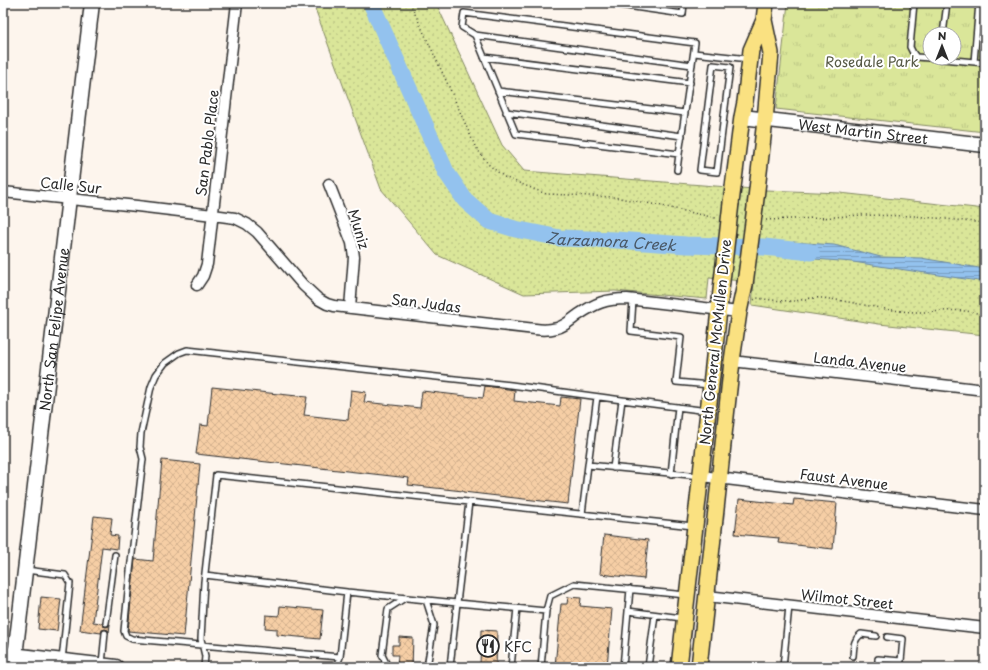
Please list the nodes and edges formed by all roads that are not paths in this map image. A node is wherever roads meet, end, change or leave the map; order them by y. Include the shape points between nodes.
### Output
1 (92, 3) edge
2 (237, 3) edge
3 (606, 3) edge
4 (684, 3) edge
5 (766, 3) edge
6 (914, 3) edge
7 (947, 3) edge
8 (979, 3) edge
9 (764, 20) junction
10 (944, 26) edge
11 (475, 35) junction
12 (694, 53) junction
13 (484, 57) junction
14 (729, 57) junction
15 (922, 57) edge
16 (750, 60) junction
17 (962, 61) edge
18 (974, 62) junction
19 (985, 63) edge
20 (692, 64) junction
21 (726, 67) junction
22 (690, 83) junction
23 (498, 91) junction
24 (506, 112) junction
25 (685, 113) junction
26 (742, 117) junction
27 (765, 120) junction
28 (682, 136) junction
29 (985, 145) edge
30 (679, 154) junction
31 (677, 170) dead end
32 (329, 184) dead end
33 (3, 192) edge
34 (69, 199) junction
35 (137, 206) joint
36 (213, 215) junction
37 (197, 285) dead end
38 (633, 300) junction
39 (350, 308) junction
40 (718, 310) junction
41 (740, 312) junction
42 (732, 361) junction
43 (711, 385) junction
44 (985, 390) edge
45 (597, 397) junction
46 (622, 400) junction
47 (678, 407) junction
48 (708, 411) junction
49 (588, 465) junction
50 (613, 468) junction
51 (671, 474) junction
52 (701, 476) junction
53 (720, 478) junction
54 (469, 502) junction
55 (985, 510) edge
56 (582, 514) junction
57 (695, 526) junction
58 (115, 555) dead end
59 (25, 570) junction
60 (205, 576) junction
61 (630, 589) junction
62 (347, 592) junction
63 (687, 595) junction
64 (707, 596) junction
65 (405, 598) junction
66 (426, 600) junction
67 (457, 603) junction
68 (789, 606) junction
69 (517, 608) junction
70 (546, 611) junction
71 (628, 611) junction
72 (655, 615) junction
73 (684, 618) junction
74 (106, 623) dead end
75 (985, 628) edge
76 (105, 634) dead end
77 (876, 636) dead end
78 (887, 637) dead end
79 (202, 645) junction
80 (853, 656) dead end
81 (340, 657) junction
82 (11, 659) edge
83 (62, 660) junction
84 (80, 665) edge
85 (102, 665) junction
86 (116, 667) edge
87 (204, 667) edge
88 (336, 667) edge
89 (388, 667) edge
90 (427, 667) edge
91 (450, 667) edge
92 (511, 667) edge
93 (541, 667) edge
94 (622, 667) edge
95 (648, 667) edge
96 (679, 667) edge
97 (699, 667) edge
98 (783, 667) edge
99 (878, 667) edge

1 - 34 street, North San Felipe Avenue
2 - 36 street, San Pablo Place
3 - 4 lane via 682,14
5 - 9 main road, North General McMullen Drive
6 - 15 lane via 910,47 916,57
7 - 10 lane
8 - 18 lane
9 - 16 main road, North General McMullen Drive via 751,50
9 - 27 main road, North General McMullen Drive via 771,53
11 - 12 lane via 462,27 464,13 695,43
11 - 13 lane
11 - 20 lane
12 - 14 lane
12 - 20 lane
13 - 22 lane
13 - 23 lane
14 - 16 lane
14 - 21 lane
16 - 26 main road, North General McMullen Drive
17 - 18 lane
18 - 19 lane
20 - 22 lane
21 - 21 lane via 713,65 700,170 717,172 730,67
22 - 25 lane
23 - 24 lane
23 - 25 lane
24 - 28 lane
24 - 30 lane via 516,134
25 - 28 lane
26 - 27 street, West Martin Street
26 - 40 main road, North General McMullen Drive, bridge
27 - 29 street, West Martin Street
27 - 41 main road, North General McMullen Drive, bridge via 758,213
28 - 30 lane
30 - 31 lane
32 - 39 street, Muniz via 352,243 354,257
33 - 34 street, Calle Sur
34 - 35 street, Calle Sur
34 - 59 street, North San Felipe Avenue
35 - 36 street, San Judas
36 - 37 street, San Pablo Place via 207,264
36 - 39 street, San Judas via 235,218 251,227 318,299 327,304
38 - 39 street, San Judas via 615,299 603,302 566,324 548,330
38 - 40 street, San Judas
38 - 43 lane via 631,331 681,337 676,382
40 - 41 street, San Judas
40 - 43 main road, North General McMullen Drive
41 - 42 main road, North General McMullen Drive
42 - 44 street, Landa Avenue
42 - 53 main road, North General McMullen Drive
43 - 48 main road, North General McMullen Drive
45 - 46 lane
45 - 49 lane
45 - 79 lane via 221,353 187,350 178,353 165,363 156,375 141,433 140,447 143,459 124,631 126,636 132,639
46 - 47 lane
46 - 50 lane
47 - 48 lane
47 - 51 lane
48 - 52 main road, North General McMullen Drive
49 - 50 lane
49 - 56 lane
50 - 51 lane
51 - 52 lane
52 - 53 street, Faust Avenue
52 - 57 main road, North General McMullen Drive
53 - 55 street, Faust Avenue
53 - 64 main road, North General McMullen Drive
54 - 56 lane
54 - 60 lane via 216,475
54 - 67 lane
56 - 57 lane
57 - 63 main road, North General McMullen Drive
58 - 74 lane
59 - 82 street, North San Felipe Avenue
59 - 83 lane via 66,575 70,583
60 - 62 lane
60 - 79 lane
61 - 63 lane
61 - 70 lane via 574,584 550,596
61 - 71 lane
62 - 65 lane
62 - 81 lane
63 - 73 main road, North General McMullen Drive
64 - 68 street, Wilmot Street
64 - 97 main road, North General McMullen Drive
65 - 66 lane
65 - 89 lane via 388,609 382,655
66 - 67 lane
66 - 90 lane via 434,625
67 - 69 lane
67 - 91 lane
68 - 75 street, Wilmot Street
68 - 98 lane
69 - 70 lane
69 - 92 lane
70 - 93 lane
71 - 72 lane
71 - 94 lane
72 - 73 lane
72 - 95 lane
73 - 96 main road, North General McMullen Drive
76 - 85 lane
77 - 80 lane via 861,634 856,638
78 - 99 lane via 903,639 901,661 878,659
79 - 81 lane
79 - 87 lane
81 - 88 lane
82 - 83 street
83 - 84 street
84 - 85 street
85 - 86 street

